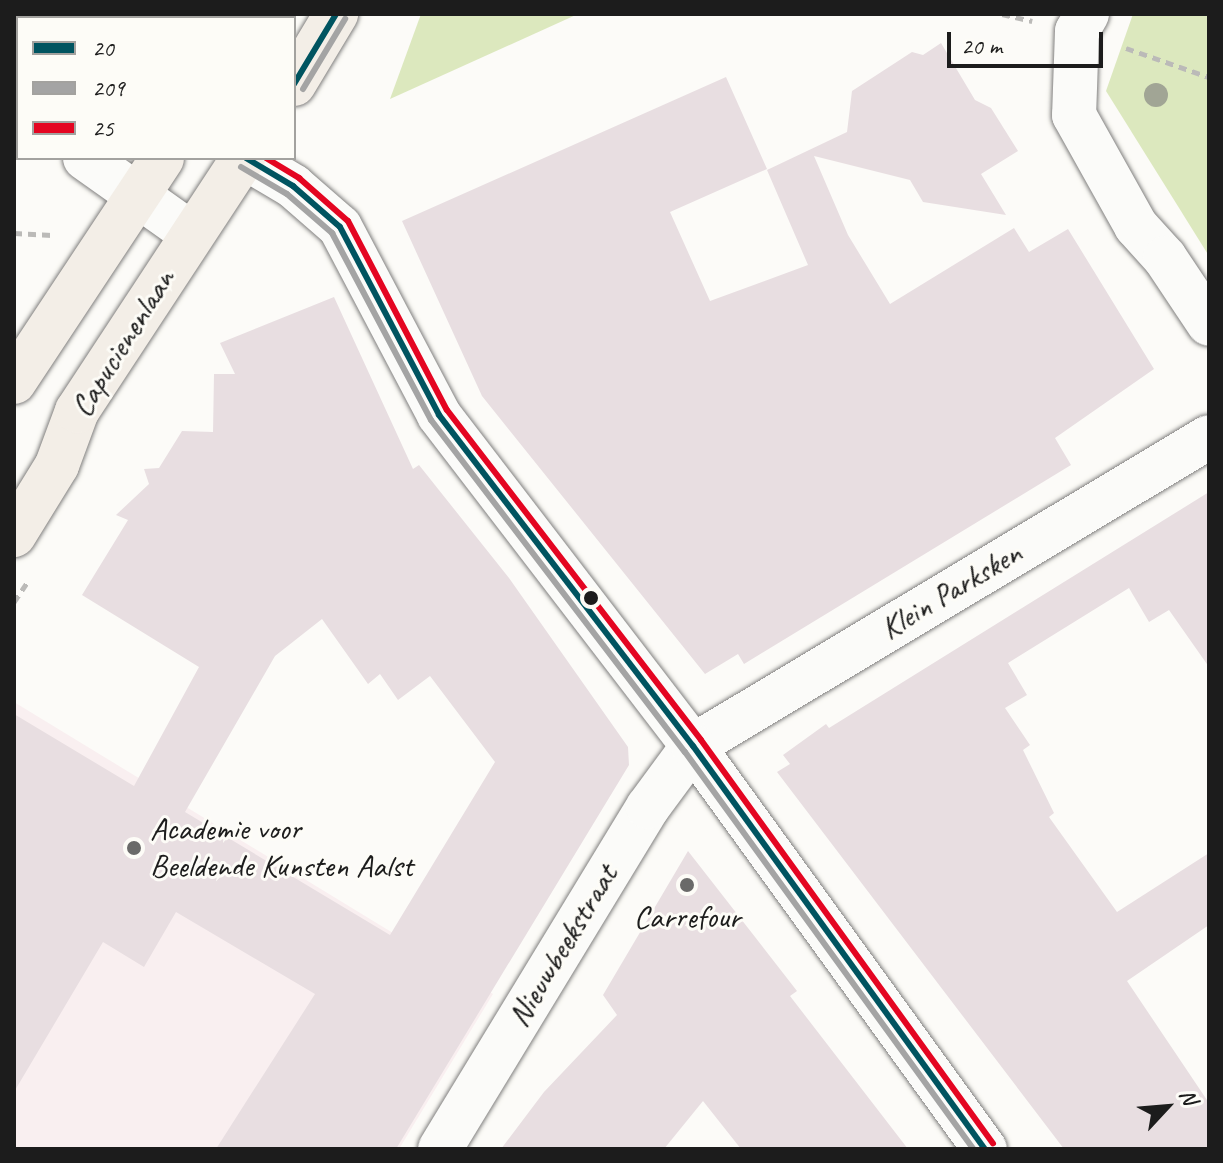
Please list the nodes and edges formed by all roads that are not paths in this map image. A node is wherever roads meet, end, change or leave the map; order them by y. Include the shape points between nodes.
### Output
1 (336, 14) edge
2 (1082, 23) edge
3 (296, 81) edge
4 (88, 160) edge
5 (161, 160) edge
6 (244, 160) edge
7 (248, 160) edge
8 (136, 196) junction
9 (192, 234) junction
10 (1209, 324) edge
11 (14, 382) edge
12 (1209, 437) edge
13 (14, 535) edge
14 (693, 746) junction
15 (440, 1149) edge
16 (985, 1149) edge

1 - 3 main road
2 - 10 street via 1074,115 1136,226 1165,258
4 - 8 street
5 - 8 main road
6 - 9 main road, Capucienenlaan
7 - 14 street via 293,186 340,227 439,415
8 - 9 street
8 - 11 main road
9 - 13 main road, Capucienenlaan via 77,411 57,465
12 - 14 street, Klein Parksken
14 - 15 street, Nieuwbeekstraat via 648,807
14 - 16 street

